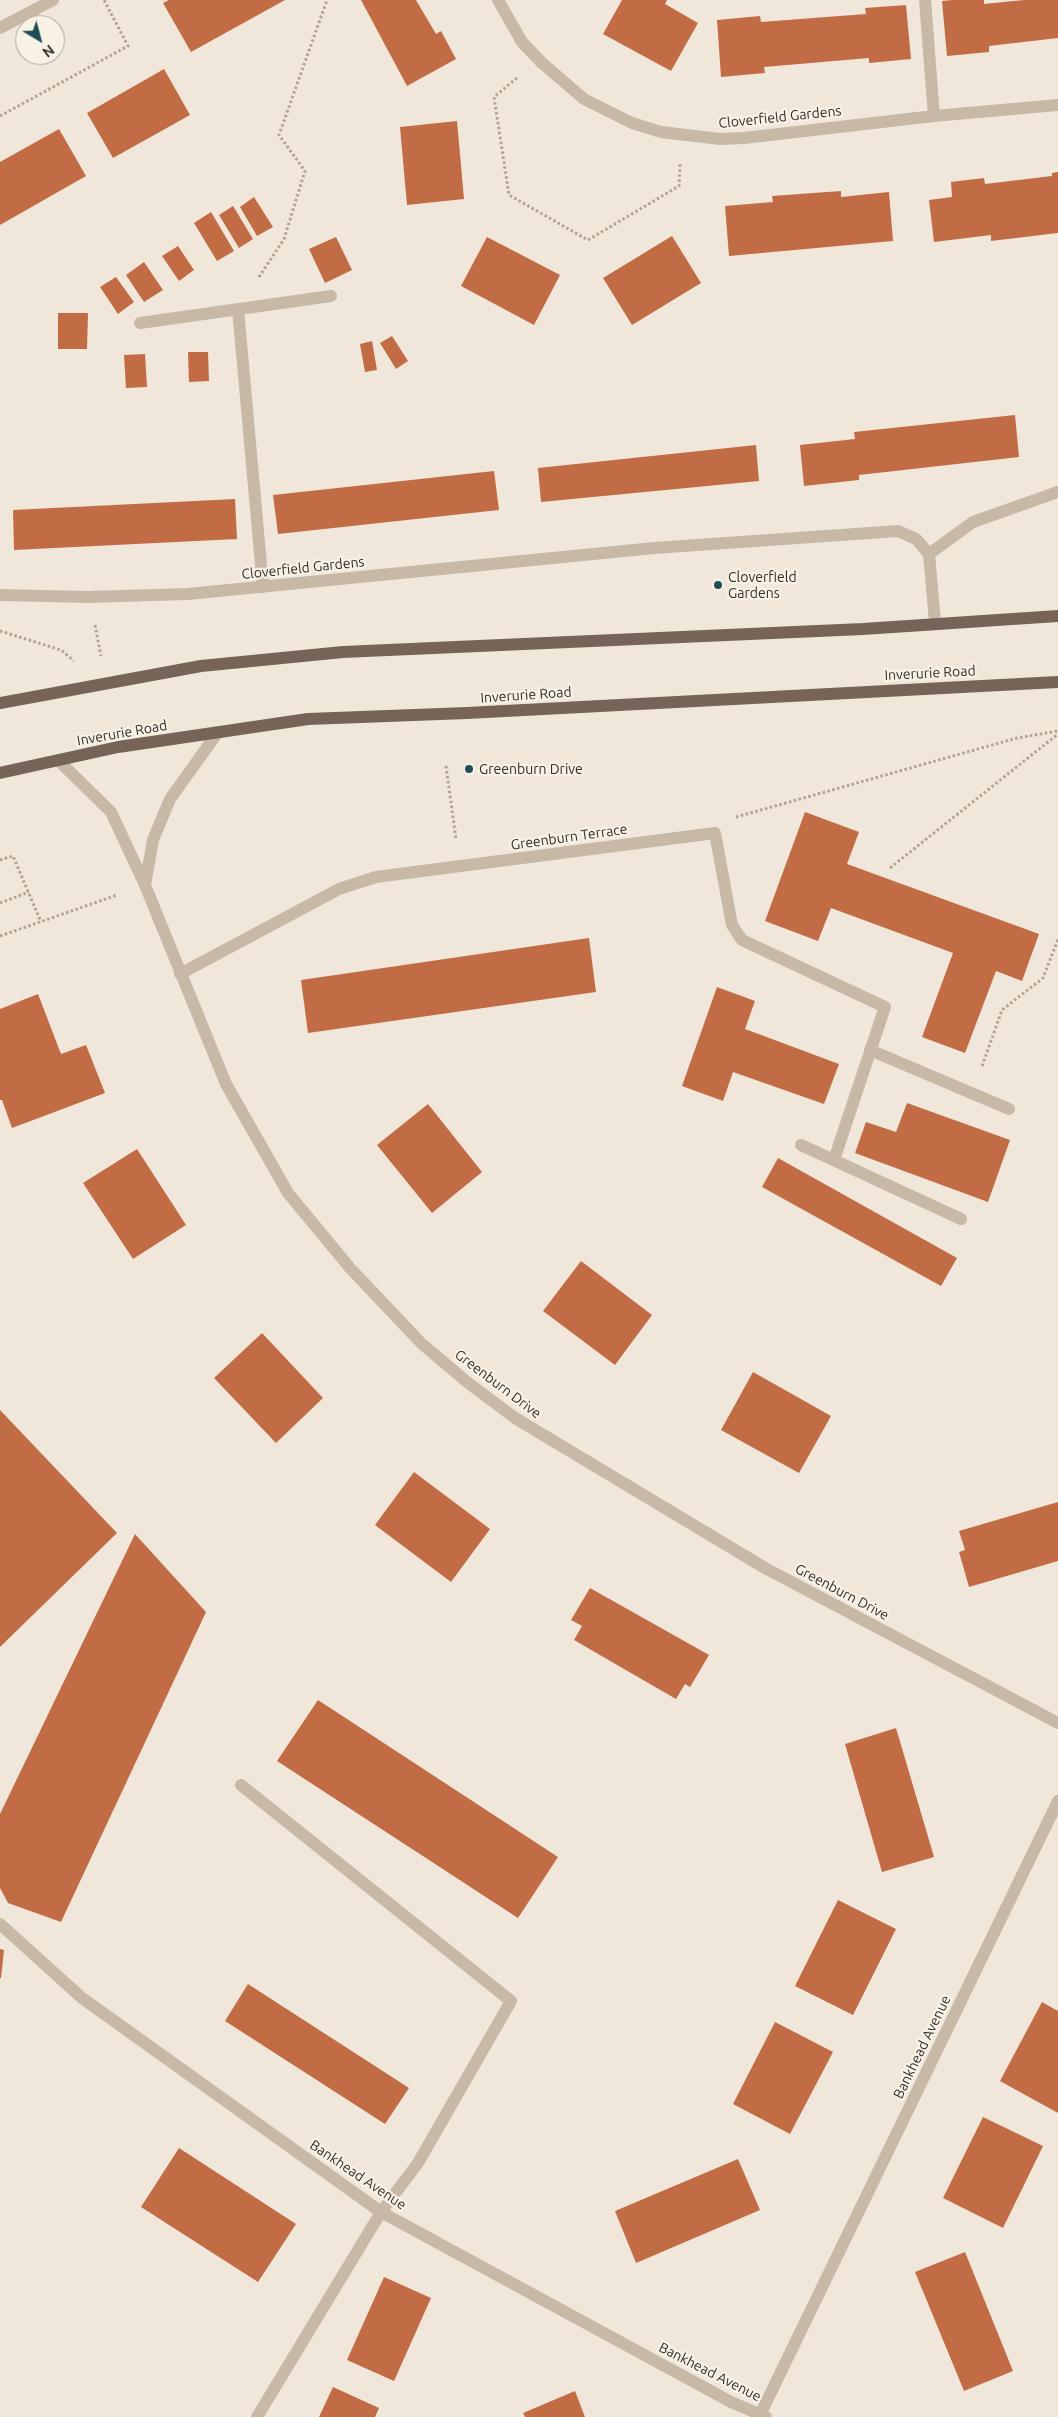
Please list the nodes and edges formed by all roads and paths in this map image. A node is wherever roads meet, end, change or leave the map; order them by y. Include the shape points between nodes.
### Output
1 (53, 0) edge
2 (104, 0) edge
3 (327, 0) edge
4 (498, 0) edge
5 (925, 0) edge
6 (0, 28) edge
7 (539, 60) junction
8 (1058, 105) edge
9 (0, 116) edge
10 (934, 116) junction
11 (682, 136) junction
12 (331, 296) dead end
13 (238, 309) junction
14 (140, 323) dead end
15 (1058, 492) edge
16 (929, 554) junction
17 (263, 587) junction
18 (0, 595) edge
19 (1058, 616) edge
20 (93, 618) dead end
21 (935, 622) junction
22 (0, 631) edge
23 (61, 650) dead end
24 (101, 656) dead end
25 (1058, 682) edge
26 (0, 703) edge
27 (218, 732) junction
28 (1058, 732) edge
29 (58, 760) junction
30 (446, 766) dead end
31 (0, 774) edge
32 (715, 833) junction
33 (0, 860) edge
34 (459, 866) junction
35 (890, 868) dead end
36 (145, 885) junction
37 (29, 892) junction
38 (0, 903) edge
39 (41, 922) junction
40 (0, 936) edge
41 (1058, 938) edge
42 (180, 974) junction
43 (870, 1050) junction
44 (972, 1094) junction
45 (1009, 1109) dead end
46 (801, 1145) dead end
47 (834, 1160) junction
48 (961, 1219) dead end
49 (1058, 1724) edge
50 (241, 1785) dead end
51 (1058, 1801) edge
52 (0, 1924) edge
53 (381, 2212) junction
54 (762, 2416) edge
55 (258, 2417) edge

1 - 6 street
2 - 9 path via 128,46
3 - 13 path via 279,135 304,171 284,239
4 - 7 street, Cloverfield Gardens via 522,42
5 - 10 street
7 - 11 street, Cloverfield Gardens via 584,99 632,123
7 - 11 path via 494,97 509,195 588,240 679,186
8 - 10 street, Cloverfield Gardens
10 - 11 street, Cloverfield Gardens via 744,138
12 - 13 street
13 - 14 street
13 - 17 street
15 - 16 street via 973,522
16 - 17 street, Cloverfield Gardens via 916,539 898,531 654,548
16 - 21 street
17 - 18 street, Cloverfield Gardens via 90,597
19 - 21 main road
20 - 24 path
21 - 26 main road via 863,629 343,652 201,666
22 - 23 path
25 - 27 main road, Inverurie Road via 308,720
27 - 29 main road, Inverurie Road
27 - 36 street via 170,799 153,840
28 - 32 path via 1017,738 757,812 738,814
28 - 35 path
29 - 31 main road, Inverurie Road
29 - 36 street, Greenburn Drive via 111,812
30 - 34 path
32 - 34 street, Greenburn Terrace
32 - 43 street via 732,925 742,940 885,1007
33 - 37 path via 13,856
34 - 42 street, Greenburn Terrace via 376,877 339,888
36 - 39 path
36 - 42 street, Greenburn Drive
37 - 38 path
37 - 39 path
39 - 40 path
41 - 44 path via 1044,978 1002,1010
42 - 49 street, Greenburn Drive via 226,1084 288,1193 350,1268 434,1354 514,1418 765,1568
43 - 44 street
43 - 47 street
44 - 45 street
46 - 47 street
47 - 48 street
50 - 53 street via 511,2002 418,2163
51 - 54 street, Bankhead Avenue
52 - 53 street, Bankhead Avenue via 82,1998
53 - 54 street, Bankhead Avenue
53 - 55 street

